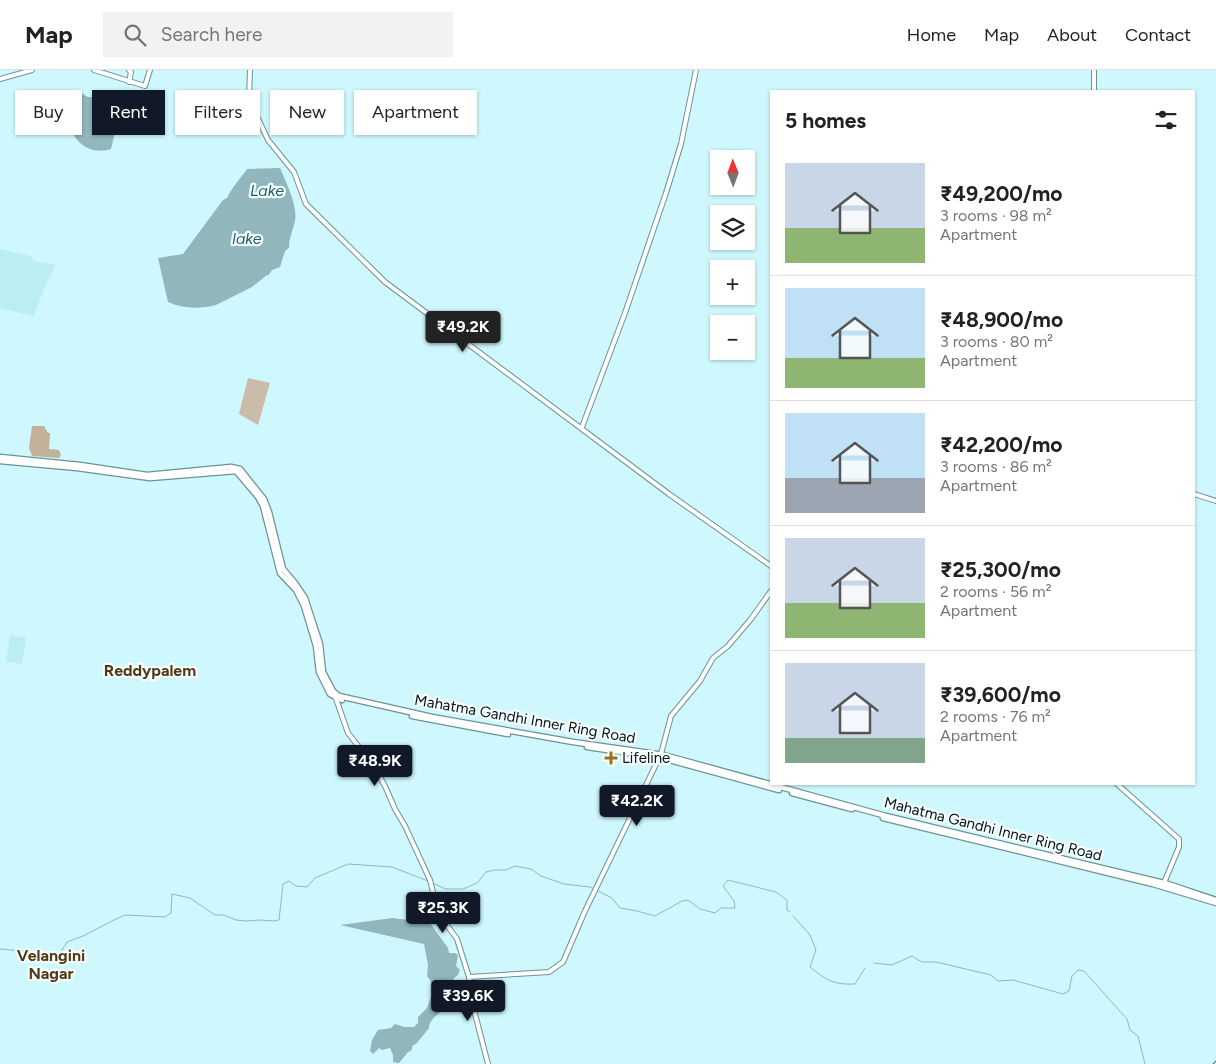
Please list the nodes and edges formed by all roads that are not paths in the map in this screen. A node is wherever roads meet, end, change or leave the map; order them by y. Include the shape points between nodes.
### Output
1 (32, 70) edge
2 (94, 70) edge
3 (129, 70) edge
4 (150, 70) edge
5 (250, 70) edge
6 (696, 70) edge
7 (1094, 70) edge
8 (0, 79) edge
9 (129, 82) junction
10 (1094, 90) edge
11 (582, 428) junction
12 (0, 457) edge
13 (0, 461) edge
14 (192, 473) junction
15 (1195, 494) edge
16 (1216, 501) edge
17 (770, 565) edge
18 (770, 592) edge
19 (335, 695) junction
20 (660, 756) junction
21 (1118, 785) edge
22 (1164, 883) junction
23 (1216, 900) edge
24 (1216, 904) edge
25 (469, 977) junction
26 (488, 1064) edge

1 - 8 street
2 - 9 street
3 - 9 street
4 - 9 street via 145,86
5 - 11 street via 249,100 268,140 294,172 306,204 385,282
6 - 11 street via 681,144 666,192
7 - 10 street
11 - 17 street
12 - 14 main road via 147,475
13 - 14 main road via 146,478
14 - 19 main road via 237,467 260,494 269,512 283,569 305,598 320,644 323,672
15 - 16 street
18 - 20 street via 728,646 713,658 700,681 671,716
19 - 20 main road, Mahatma Gandhi Inner Ring Road via 432,717
19 - 25 street via 348,733 385,786 430,880 438,913 457,939
20 - 22 main road, Mahatma Gandhi Inner Ring Road via 886,816
20 - 24 main road, Mahatma Gandhi Inner Ring Road via 901,823 1153,884
20 - 25 street via 563,962 550,972
21 - 22 street via 1179,839 1179,847
22 - 23 main road, Mahatma Gandhi Inner Ring Road
25 - 26 street

